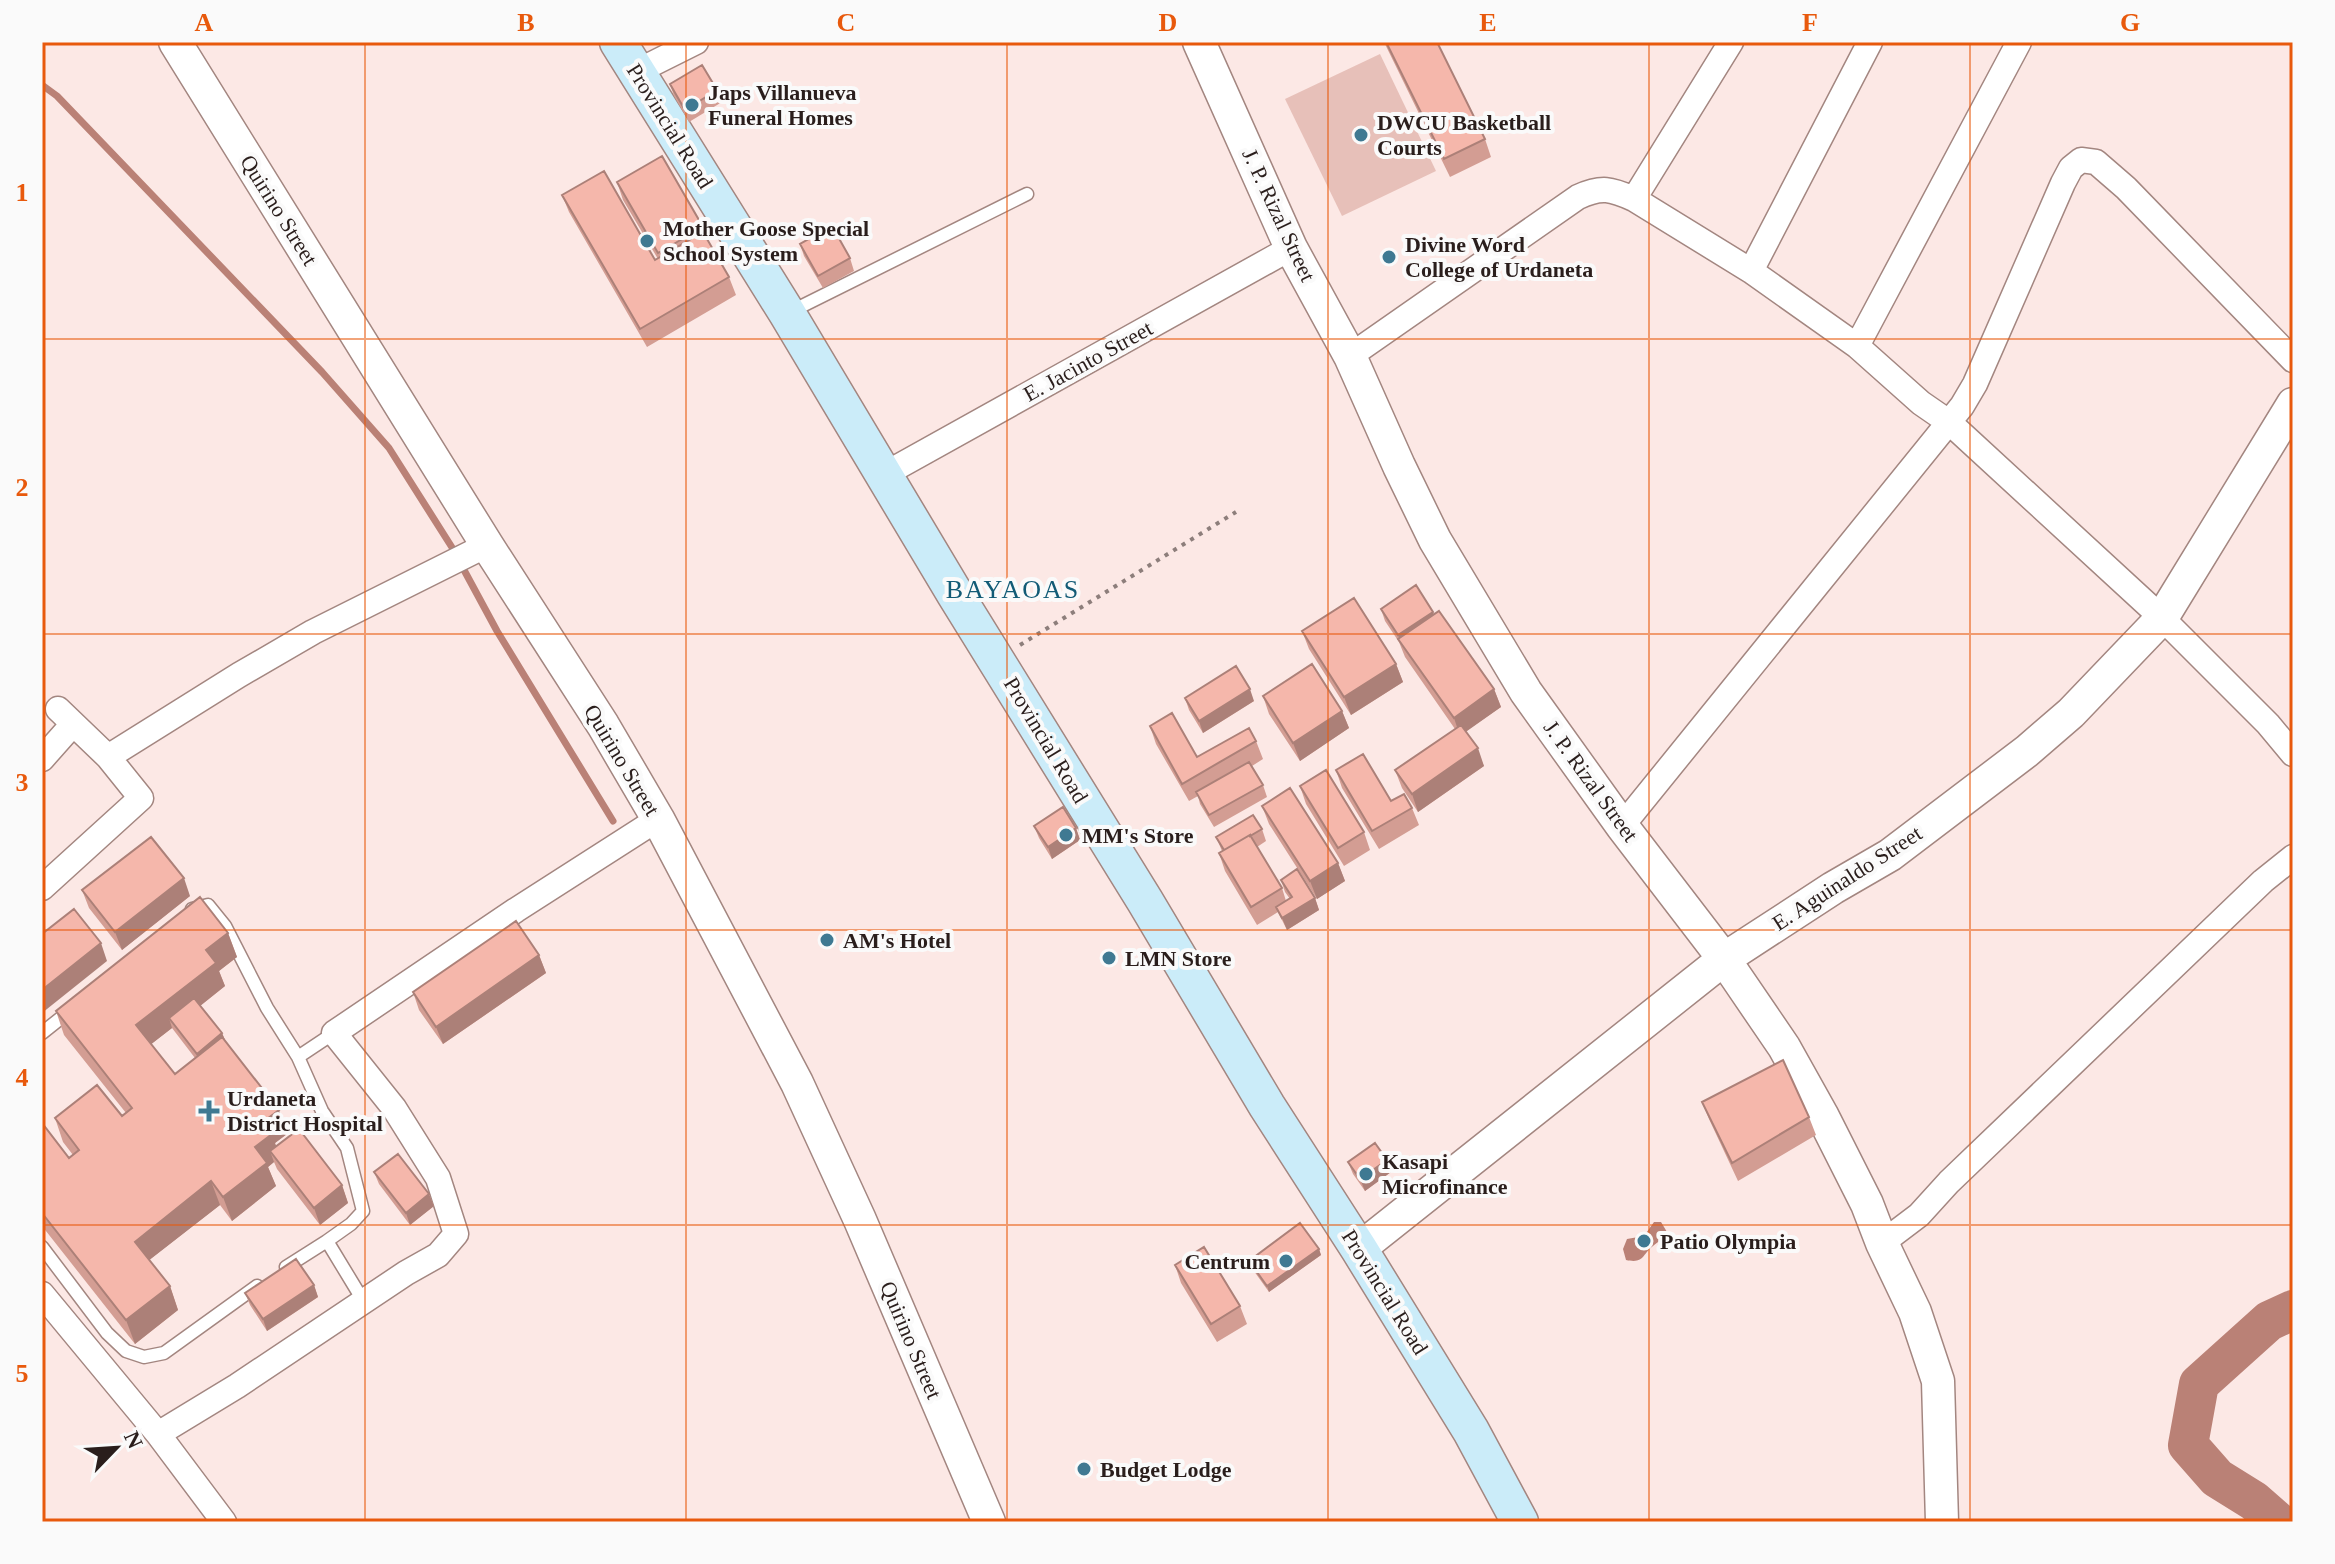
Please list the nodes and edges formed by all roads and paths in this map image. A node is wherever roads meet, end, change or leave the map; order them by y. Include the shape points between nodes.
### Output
1 (175, 42) edge
2 (696, 42) edge
3 (1199, 42) edge
4 (1731, 42) edge
5 (1870, 42) edge
6 (2019, 42) edge
7 (627, 57) edge
8 (1027, 194) dead end
9 (1634, 199) junction
10 (1291, 248) junction
11 (1751, 271) junction
12 (787, 313) junction
13 (1857, 346) junction
14 (1350, 356) junction
15 (2293, 360) edge
16 (2293, 404) edge
17 (1950, 423) junction
18 (885, 474) junction
19 (1236, 512) dead end
20 (487, 545) junction
21 (2162, 618) junction
22 (997, 659) junction
23 (2293, 754) edge
24 (108, 757) junction
25 (42, 759) edge
26 (658, 819) junction
27 (1622, 826) junction
28 (2293, 857) edge
29 (42, 888) edge
30 (186, 912) edge
31 (1724, 959) junction
32 (80, 1003) edge
33 (42, 1033) edge
34 (334, 1033) junction
35 (298, 1057) junction
36 (327, 1241) junction
37 (1882, 1243) junction
38 (42, 1247) edge
39 (1359, 1249) junction
40 (278, 1272) edge
41 (266, 1280) edge
42 (42, 1294) edge
43 (364, 1302) junction
44 (158, 1434) junction
45 (224, 1522) edge
46 (989, 1522) edge
47 (1520, 1522) edge
48 (1942, 1522) edge

1 - 20 street, Quirino Street
2 - 7 street
3 - 10 street, J. P. Rizal Street
4 - 9 street
5 - 11 street
6 - 13 street
7 - 12 main road, Provincial Road
8 - 12 lane
9 - 11 street
9 - 14 street via 1597,189 1578,197
10 - 14 street, J. P. Rizal Street
10 - 18 street, E. Jacinto Street
11 - 13 street
12 - 18 main road, Provincial Road
13 - 17 street
14 - 27 street, J. P. Rizal Street via 1435,540 1526,692
15 - 17 street via 2126,188 2096,162 2081,160 2067,176 1975,384
16 - 21 street, E. Aguinaldo Street
17 - 21 street
17 - 27 street
18 - 22 main road, Provincial Road
19 - 22 path
20 - 24 street via 313,632
20 - 26 street, Quirino Street
21 - 23 street
21 - 31 street, E. Aguinaldo Street via 2027,751 1890,855
22 - 39 main road, Provincial Road
24 - 25 street via 66,716
24 - 29 street via 141,798
26 - 34 street
26 - 46 street, Quirino Street via 797,1083
27 - 31 street, J. P. Rizal Street
28 - 37 street via 1919,1215
30 - 35 lane via 208,905 215,913
31 - 37 street, J. P. Rizal Street via 1792,1061
31 - 39 street, E. Aguinaldo Street
32 - 33 lane
34 - 35 lane
34 - 43 street via 394,1108 438,1178 456,1234 438,1255
35 - 36 lane via 322,1111 347,1148 363,1211
36 - 40 lane
36 - 43 lane
37 - 48 street, J. P. Rizal Street via 1915,1312 1938,1381
38 - 41 lane via 107,1333 126,1351 144,1357 164,1353
39 - 47 main road, Provincial Road via 1471,1431
42 - 44 street
43 - 44 street
44 - 45 street

